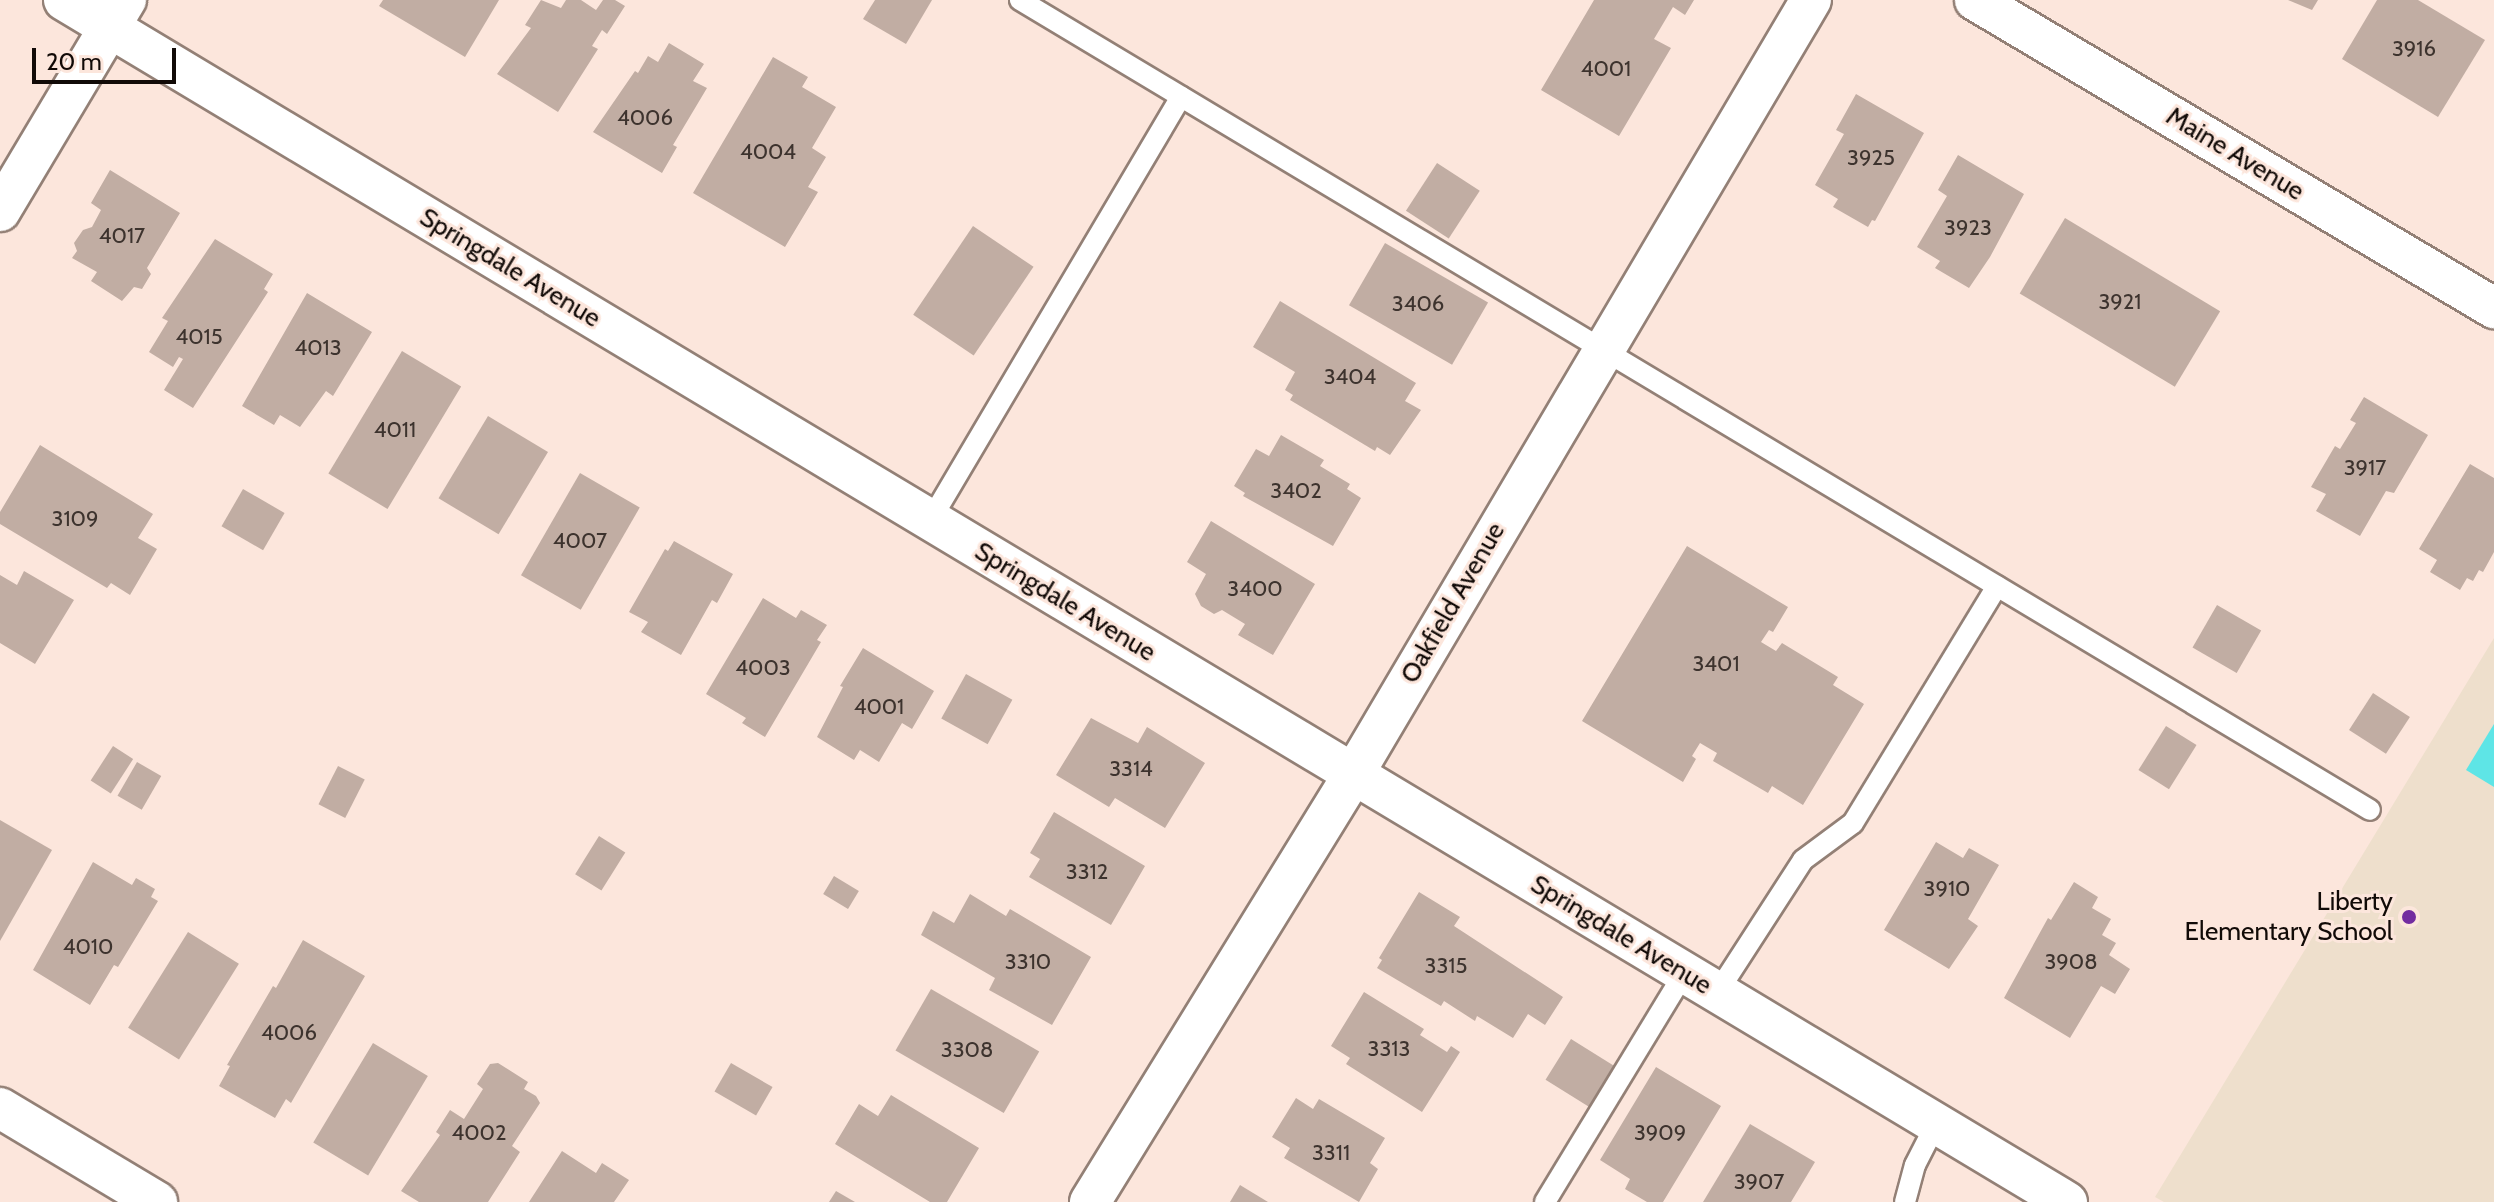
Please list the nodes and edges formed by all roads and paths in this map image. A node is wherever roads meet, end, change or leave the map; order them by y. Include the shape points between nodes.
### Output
1 (64, 0) edge
2 (1020, 0) edge
3 (1811, 0) edge
4 (1975, 0) edge
5 (117, 14) edge
6 (1181, 97) junction
7 (0, 211) edge
8 (2494, 308) edge
9 (1601, 350) junction
10 (930, 521) junction
11 (1997, 586) junction
12 (1353, 775) junction
13 (2370, 810) dead end
14 (1701, 983) junction
15 (0, 1108) edge
16 (1936, 1124) junction
17 (2059, 1200) edge
18 (157, 1202) edge
19 (1090, 1202) edge
20 (1545, 1202) edge
21 (1905, 1202) edge

1 - 5 street, Springdale Avenue
2 - 6 lane
3 - 9 street, Oakfield Avenue
4 - 8 street, Maine Avenue
5 - 7 street
5 - 10 street, Springdale Avenue
6 - 9 lane
6 - 10 lane
9 - 11 lane
9 - 12 street, Oakfield Avenue
10 - 12 street, Springdale Avenue
11 - 13 lane
11 - 14 lane via 1853,823 1803,860
12 - 14 street, Springdale Avenue
12 - 19 street, Oakfield Avenue
14 - 16 street, Springdale Avenue
14 - 20 lane
15 - 18 street
16 - 17 street, Springdale Avenue
16 - 21 lane via 1915,1165

